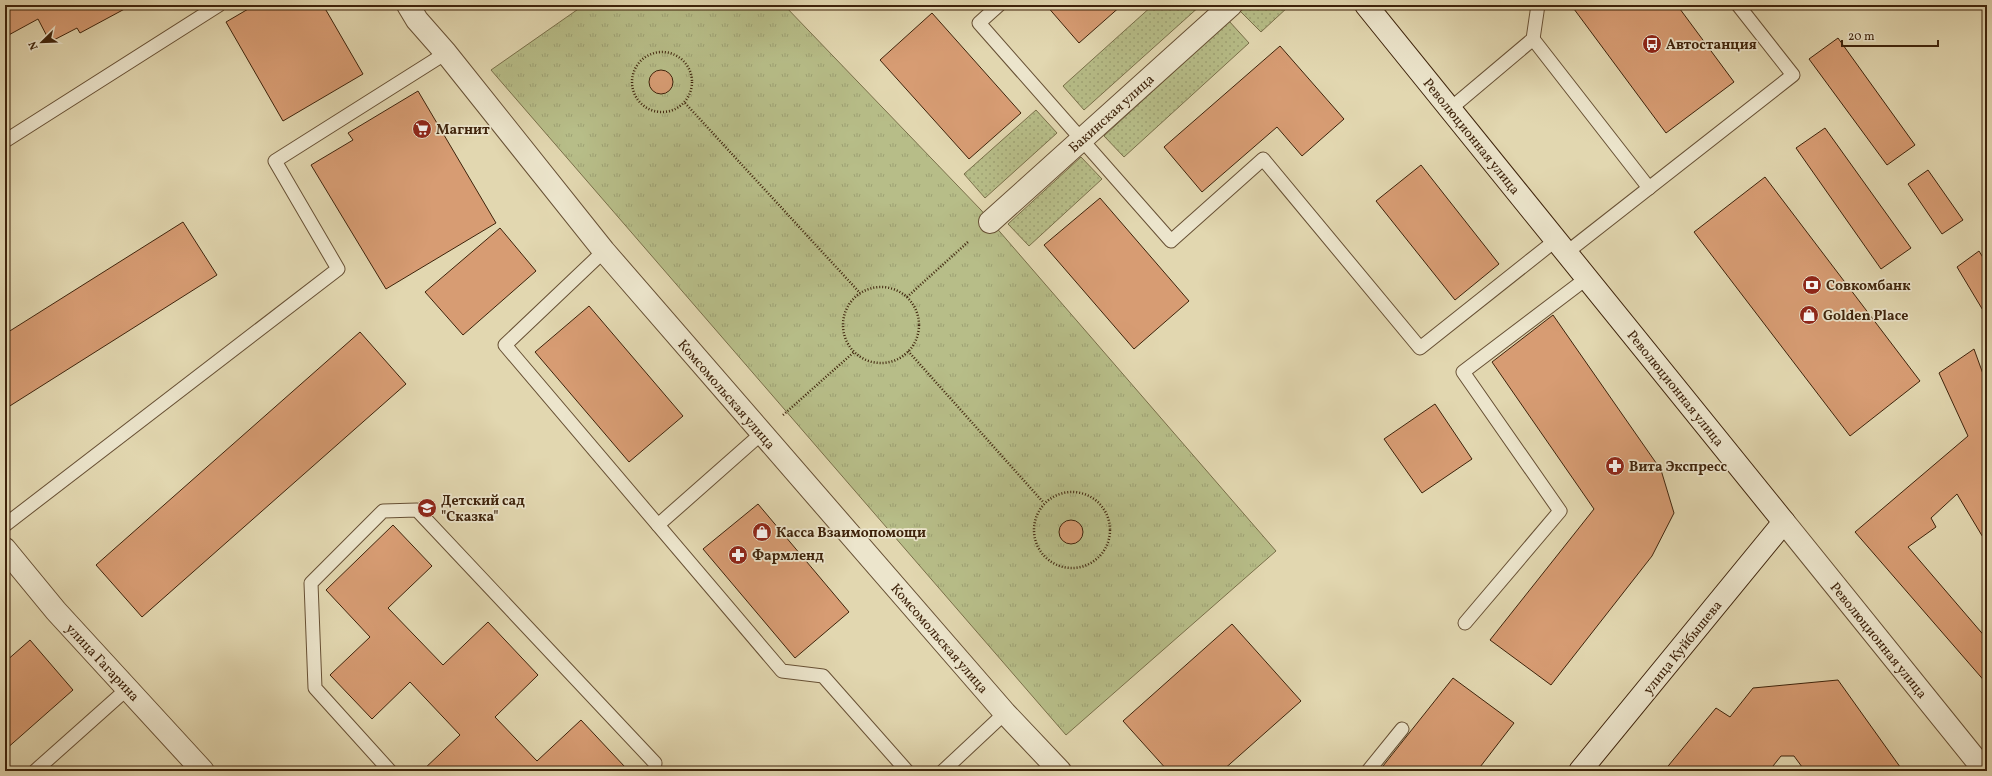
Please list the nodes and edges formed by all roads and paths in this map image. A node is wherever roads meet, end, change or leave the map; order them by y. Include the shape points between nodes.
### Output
1 (219, 5) edge
2 (408, 5) edge
3 (999, 5) edge
4 (1231, 5) edge
5 (1366, 5) edge
6 (1538, 5) edge
7 (1738, 5) edge
8 (1533, 39) junction
9 (446, 53) junction
10 (685, 103) junction
11 (1450, 109) junction
12 (1082, 139) junction
13 (5, 141) edge
14 (1649, 188) junction
15 (990, 222) joint
16 (1561, 247) junction
17 (604, 251) junction
18 (1587, 278) junction
19 (860, 293) junction
20 (907, 297) junction
21 (908, 351) junction
22 (854, 352) junction
23 (761, 434) junction
24 (1044, 503) junction
25 (1784, 522) junction
26 (5, 525) edge
27 (658, 525) junction
28 (5, 549) edge
29 (1465, 623) dead end
30 (127, 689) junction
31 (1005, 713) junction
32 (1402, 728) dead end
33 (388, 770) edge
34 (35, 771) edge
35 (204, 771) edge
36 (654, 771) edge
37 (907, 771) edge
38 (943, 771) edge
39 (1060, 771) edge
40 (1368, 771) edge
41 (1580, 771) edge
42 (1985, 771) edge

1 - 13 lane
2 - 9 street, Комсомольская улица via 417,20
3 - 12 lane via 979,23
4 - 12 street, Бакинская улица
5 - 11 street, Революционная улица
6 - 8 lane
7 - 14 lane via 1793,75
8 - 11 lane
8 - 14 lane
9 - 17 street, Комсомольская улица
9 - 26 lane via 275,161 338,269
10 - 10 path via 692,91 693,81 691,72 679,57 662,52 652,53 639,62 632,77 632,87 643,105 652,111 662,113 673,111
10 - 19 path
11 - 16 street, Революционная улица
12 - 15 street, Бакинская улица
12 - 16 lane via 1171,241 1263,159 1420,348
14 - 16 lane
15 - 20 path
16 - 18 street, Революционная улица
17 - 23 street, Комсомольская улица
17 - 27 lane via 505,345
18 - 25 street, Революционная улица
18 - 29 lane via 1463,372 1560,511
19 - 20 path via 876,287 888,287
19 - 22 path via 850,303 843,322 844,335
20 - 21 path via 916,309 919,321 914,344
21 - 22 path via 896,360 884,363 871,361
21 - 24 path
22 - 23 path
23 - 27 lane
23 - 31 street, Комсомольская улица
24 - 24 path via 1034,527 1035,540 1040,552 1050,561 1062,567 1075,568 1088,565 1105,549 1109,538 1106,515 1100,505 1090,497 1079,493 1067,493
25 - 41 street, улица Куйбышева
25 - 42 street, Революционная улица
27 - 37 lane via 782,671 823,676
28 - 30 street, улица Гагарина via 56,611
30 - 34 lane
30 - 35 street, улица Гагарина
31 - 38 lane
31 - 39 street, Комсомольская улица
32 - 40 lane
33 - 36 lane via 315,688 311,583 383,512 417,510 655,763

